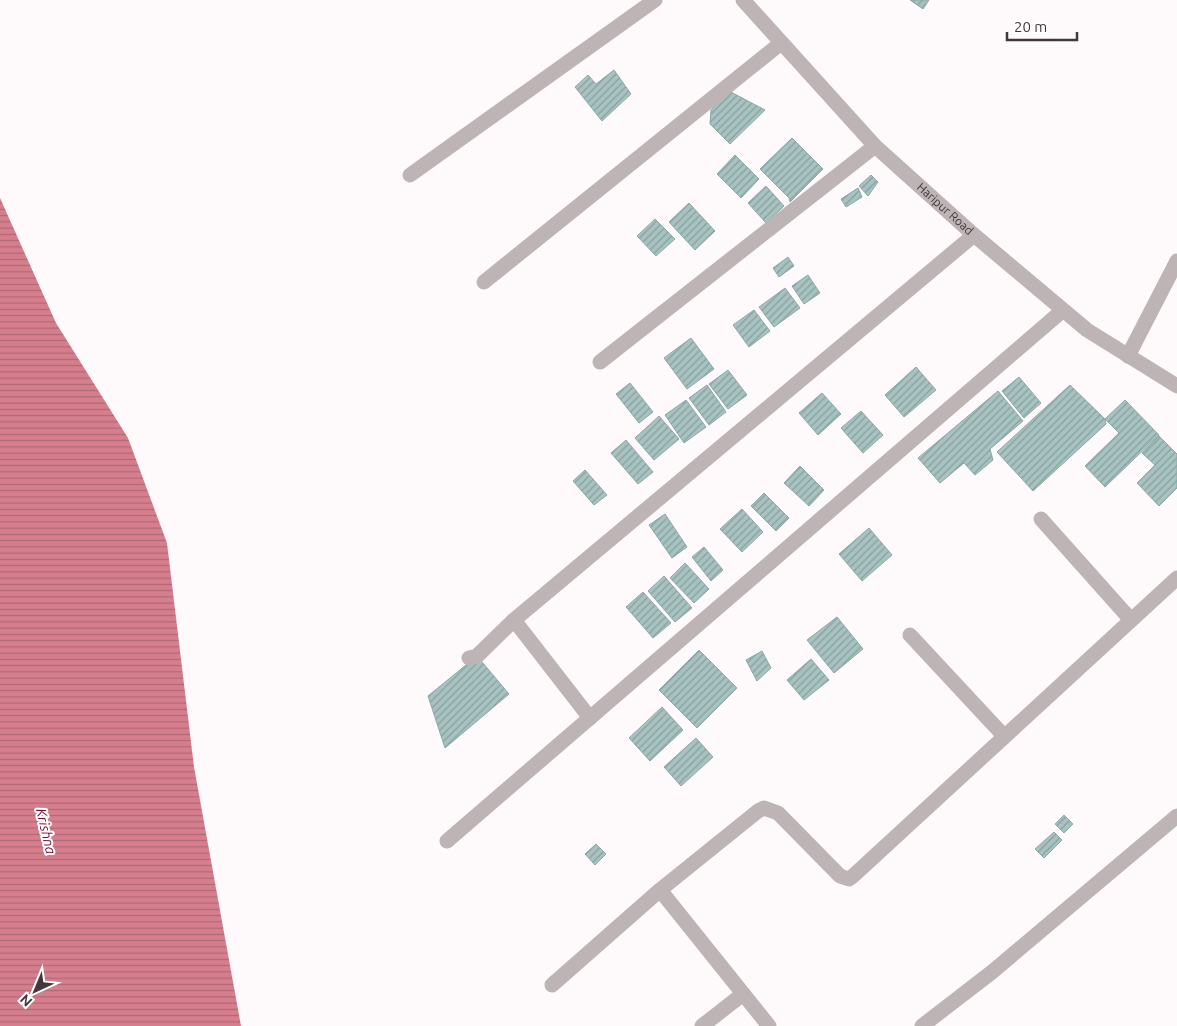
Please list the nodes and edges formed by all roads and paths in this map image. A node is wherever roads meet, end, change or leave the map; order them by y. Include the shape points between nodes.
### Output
1 (655, 0) edge
2 (742, 0) edge
3 (781, 42) junction
4 (875, 146) junction
5 (410, 175) dead end
6 (974, 235) junction
7 (1177, 261) edge
8 (484, 282) dead end
9 (1062, 311) junction
10 (1128, 356) junction
11 (600, 362) dead end
12 (1177, 386) edge
13 (1041, 519) dead end
14 (1177, 578) edge
15 (514, 620) junction
16 (1131, 620) junction
17 (910, 635) dead end
18 (469, 658) dead end
19 (590, 718) junction
20 (1004, 736) junction
21 (1177, 816) edge
22 (447, 841) dead end
23 (660, 890) junction
24 (552, 985) dead end
25 (743, 994) junction
26 (702, 1026) edge
27 (769, 1026) edge
28 (922, 1026) edge

1 - 5 street
2 - 3 street, Haripur Road
3 - 4 street, Haripur Road
3 - 8 street
4 - 6 street, Haripur Road
4 - 11 street
6 - 9 street, Haripur Road
6 - 15 street
7 - 10 street
9 - 10 street, Haripur Road
9 - 19 street
10 - 12 street, Haripur Road
13 - 16 street
14 - 16 street
15 - 18 street via 477,656
15 - 19 street
16 - 20 street
17 - 20 street
19 - 22 street
20 - 23 street via 848,878 840,876 778,813 764,808
21 - 28 street via 992,972
23 - 24 street
23 - 25 street
25 - 26 street
25 - 27 street

